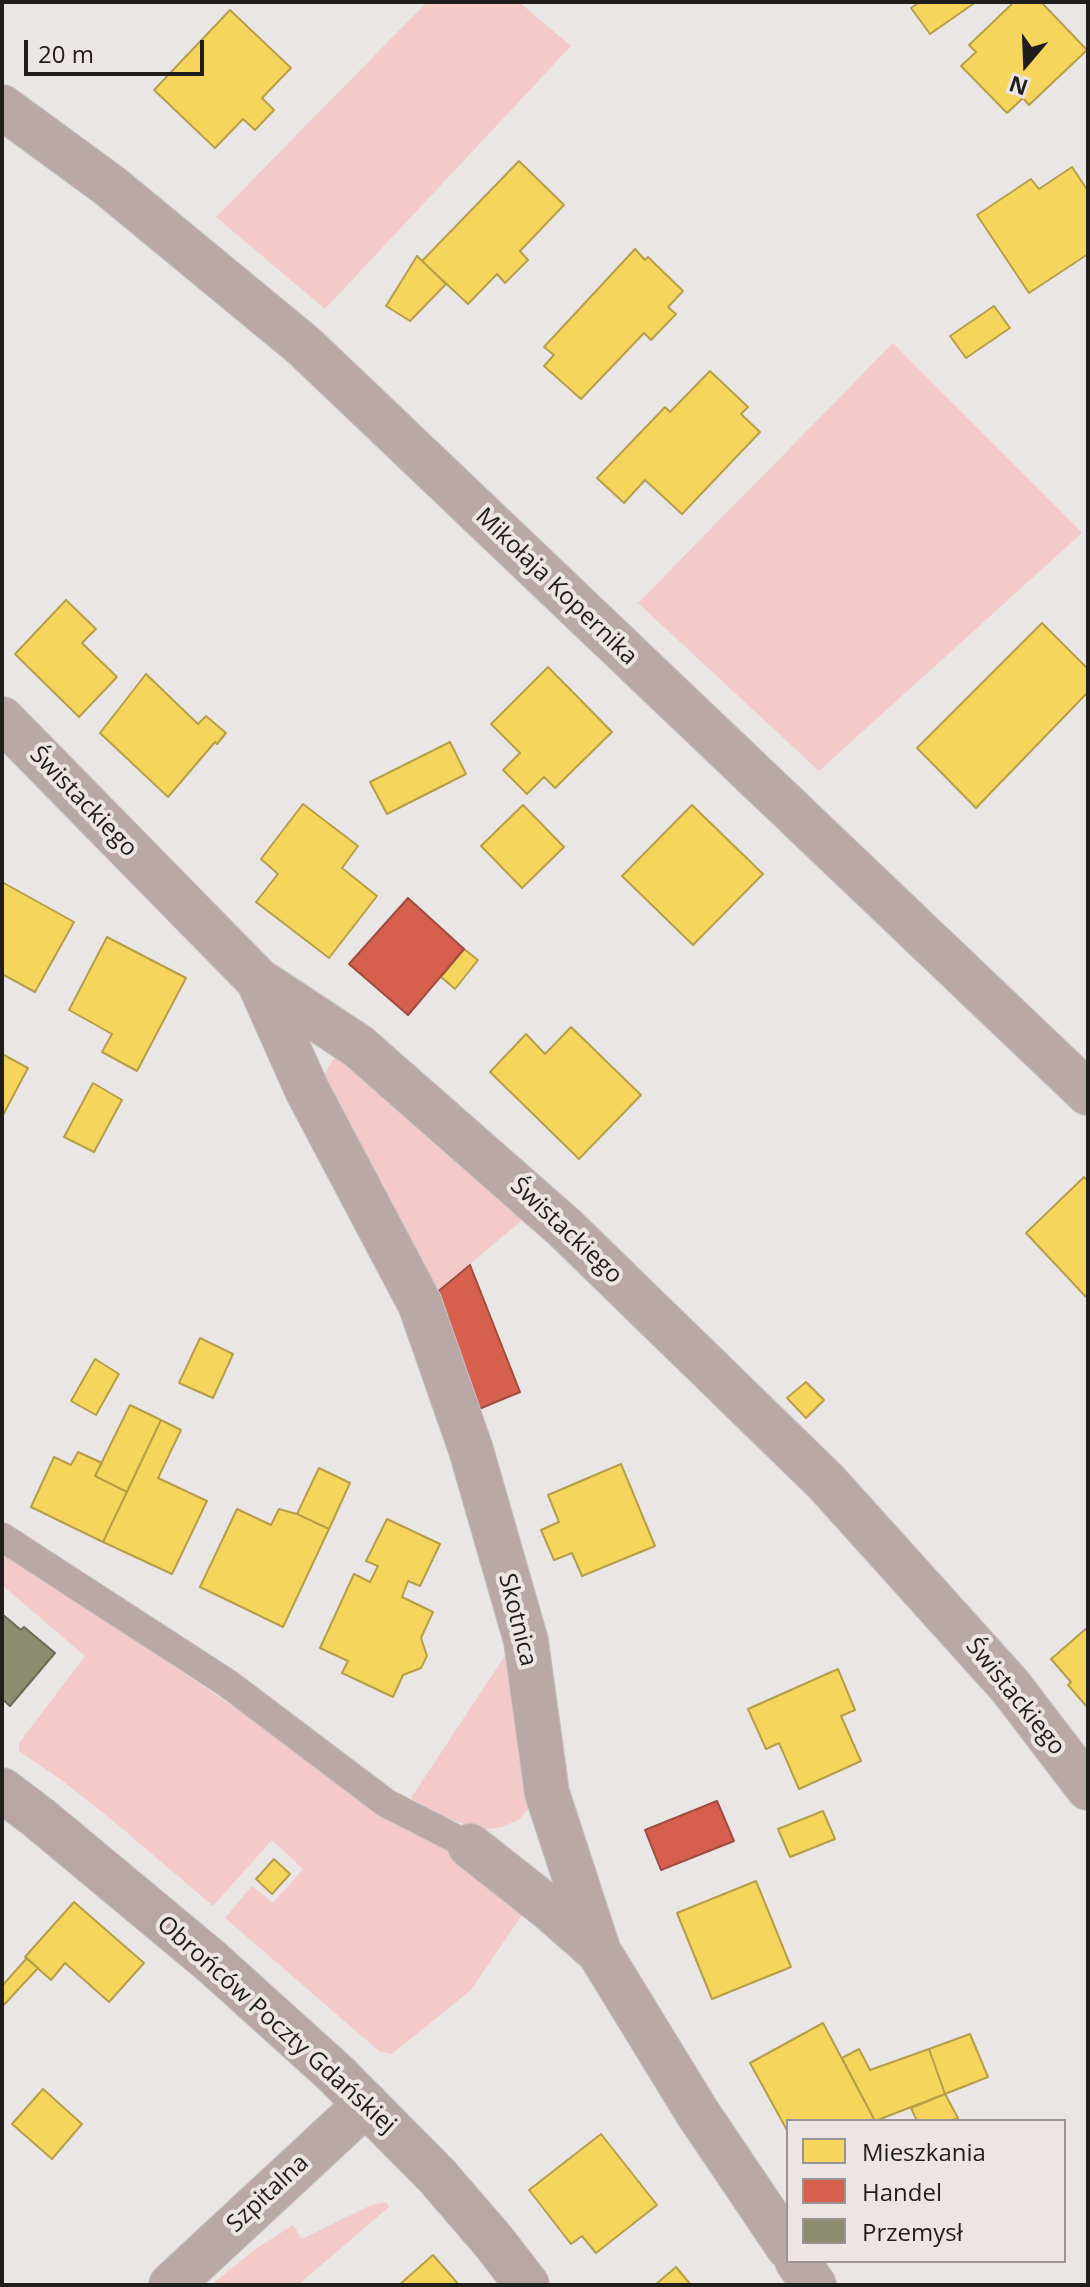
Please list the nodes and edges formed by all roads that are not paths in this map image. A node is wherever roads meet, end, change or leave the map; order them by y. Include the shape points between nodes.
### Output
1 (2, 107) edge
2 (2, 719) edge
3 (258, 980) junction
4 (1088, 1093) edge
5 (2, 1537) edge
6 (1088, 1788) edge
7 (2, 1790) edge
8 (470, 1846) joint
9 (599, 1952) junction
10 (366, 2104) junction
11 (786, 2244) edge
12 (798, 2263) edge
13 (171, 2285) edge
14 (527, 2285) edge
15 (814, 2285) edge

1 - 4 street, Mikołaja Kopernika via 110,186 304,346
2 - 3 street, Świstackiego
3 - 6 street, Świstackiego via 358,1046 565,1228 679,1338 826,1482 1010,1686
3 - 9 street, Skotnica via 307,1090 420,1304 471,1450 526,1641 547,1793
5 - 8 lane via 227,1683 386,1803
7 - 10 street, Obrońców Poczty Gdańskiej via 212,1962
8 - 9 street
9 - 11 street, Skotnica
10 - 13 street, Szpitalna
10 - 14 street, Obrońców Poczty Gdańskiej via 437,2176
12 - 15 street

